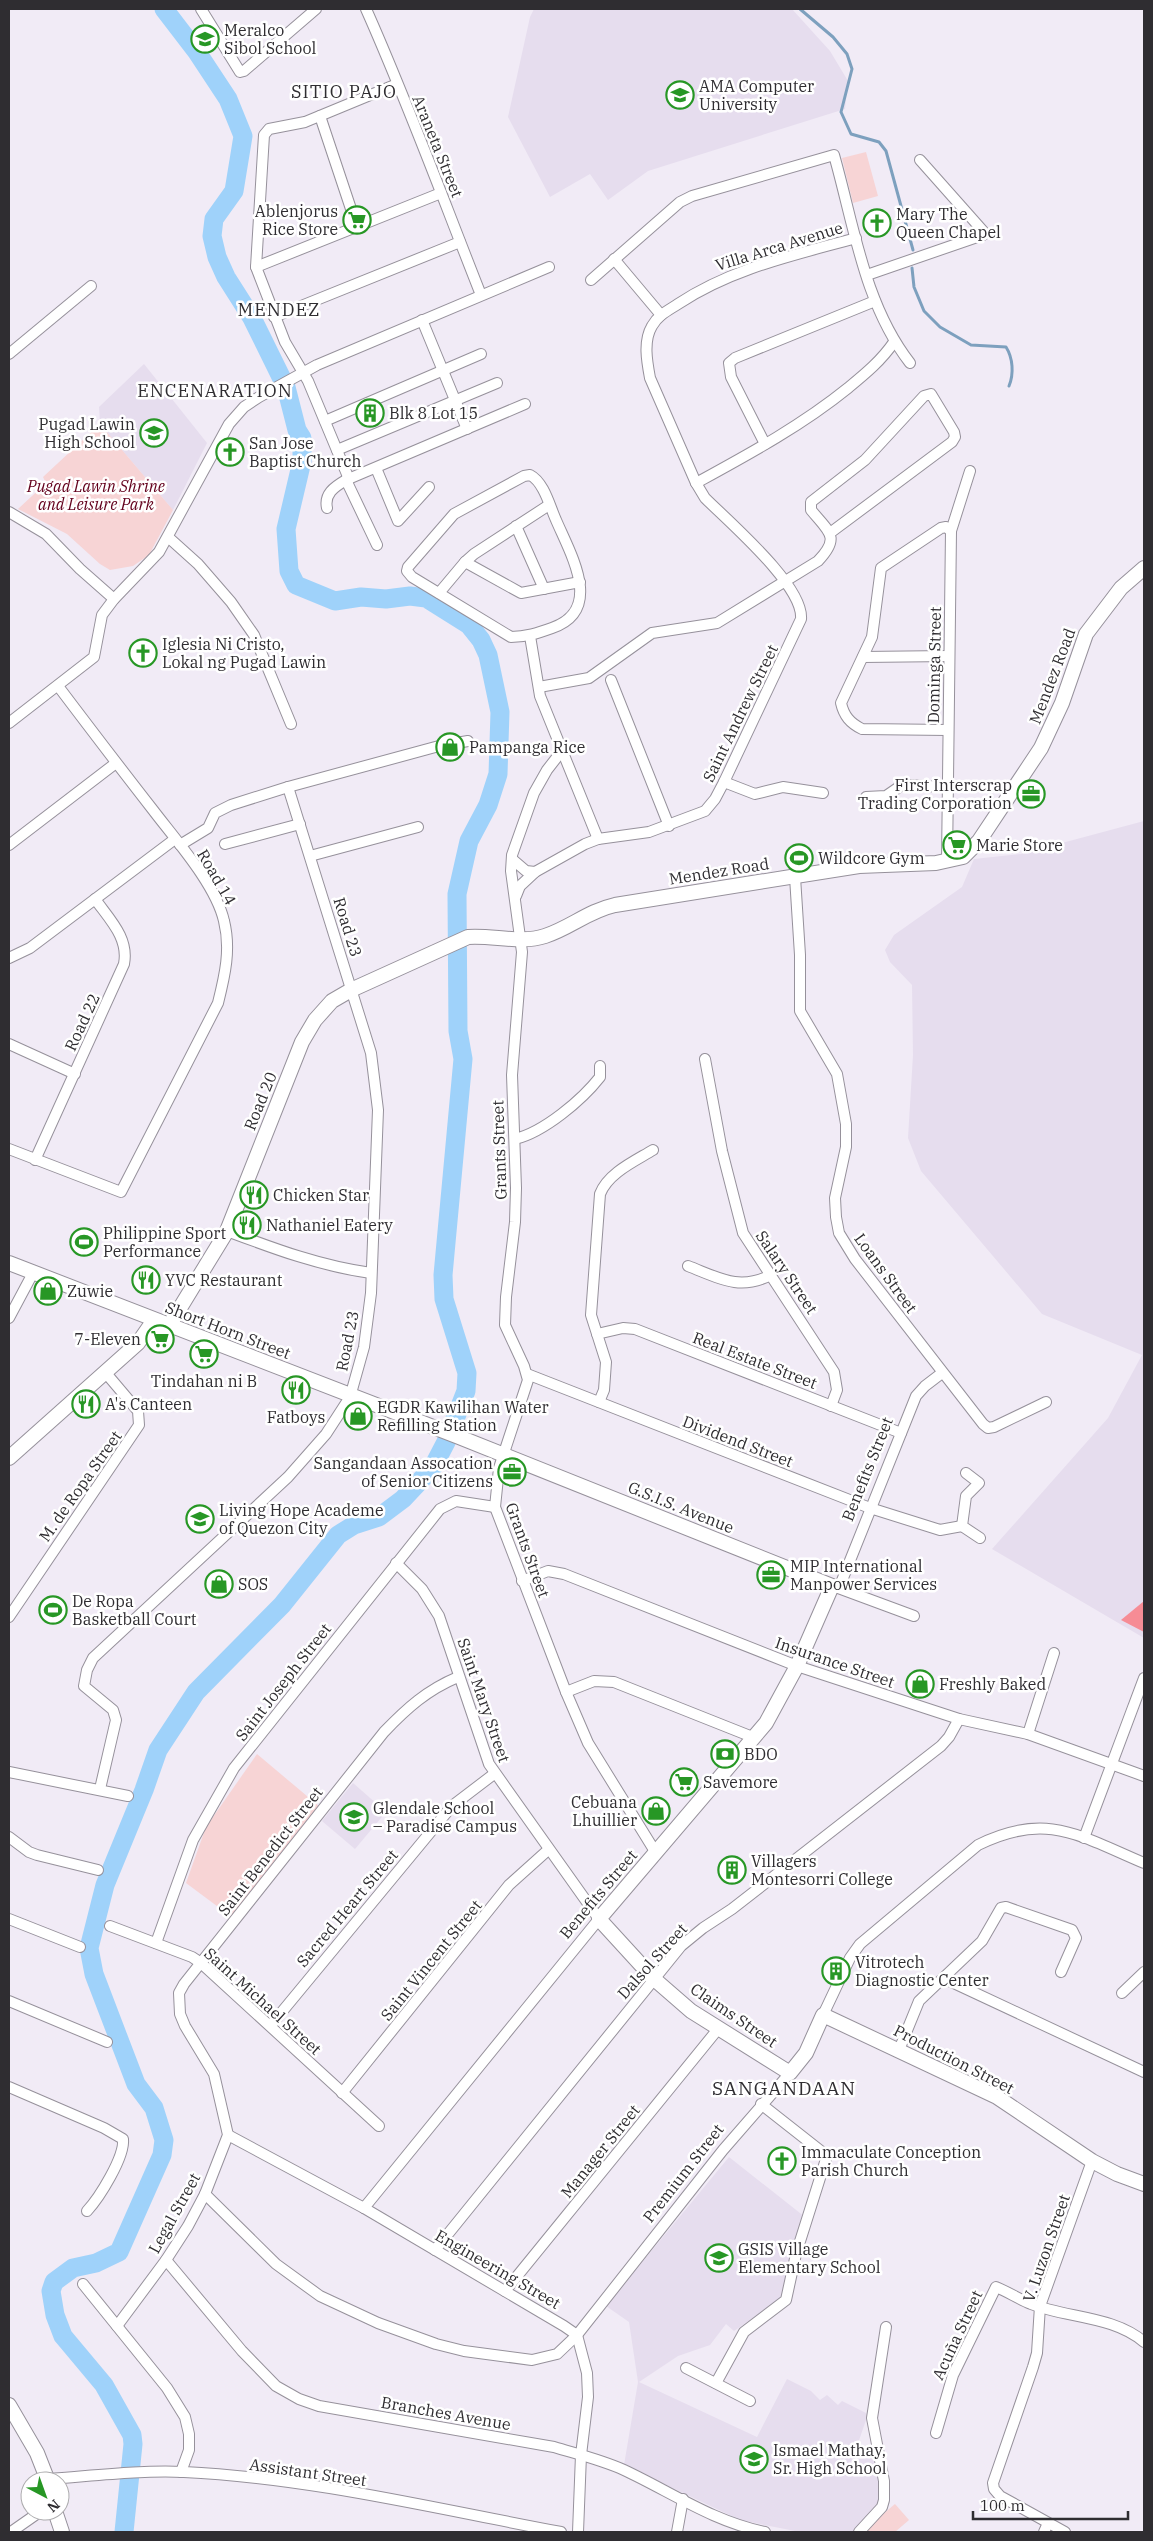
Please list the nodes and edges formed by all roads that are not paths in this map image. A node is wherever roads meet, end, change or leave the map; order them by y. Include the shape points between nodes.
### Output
1 (202, 9) edge
2 (316, 9) edge
3 (366, 9) edge
4 (397, 84) junction
5 (320, 116) junction
6 (920, 160) dead end
7 (441, 193) junction
8 (356, 227) junction
9 (856, 238) junction
10 (460, 242) junction
11 (614, 259) junction
12 (549, 267) dead end
13 (256, 268) junction
14 (867, 275) junction
15 (591, 280) dead end
16 (91, 286) dead end
17 (481, 295) junction
18 (875, 301) junction
19 (661, 314) junction
20 (274, 317) junction
21 (422, 320) junction
22 (894, 342) junction
23 (9, 354) edge
24 (481, 354) dead end
25 (910, 363) dead end
26 (443, 370) junction
27 (298, 375) junction
28 (497, 383) dead end
29 (456, 400) junction
30 (525, 404) dead end
31 (325, 421) junction
32 (467, 429) junction
33 (765, 444) junction
34 (337, 450) junction
35 (376, 468) junction
36 (970, 471) dead end
37 (347, 480) junction
38 (696, 482) junction
39 (429, 487) dead end
40 (548, 504) junction
41 (327, 508) dead end
42 (9, 512) edge
43 (516, 526) junction
44 (951, 530) junction
45 (830, 533) junction
46 (168, 537) junction
47 (377, 545) dead end
48 (465, 562) junction
49 (1144, 568) edge
50 (580, 582) junction
51 (785, 582) junction
52 (544, 589) junction
53 (439, 593) junction
54 (114, 599) junction
55 (530, 636) junction
56 (949, 656) junction
57 (863, 658) junction
58 (612, 680) dead end
59 (58, 686) junction
60 (539, 687) junction
61 (9, 723) edge
62 (291, 724) dead end
63 (948, 730) junction
64 (468, 741) dead end
65 (561, 752) junction
66 (116, 763) junction
67 (724, 782) junction
68 (288, 787) junction
69 (948, 787) junction
70 (823, 793) dead end
71 (866, 797) dead end
72 (300, 824) junction
73 (418, 826) dead end
74 (669, 826) junction
75 (598, 839) junction
76 (178, 842) junction
77 (225, 844) dead end
78 (9, 845) edge
79 (310, 856) junction
80 (512, 859) junction
81 (947, 862) junction
82 (535, 872) junction
83 (795, 877) junction
84 (516, 896) junction
85 (95, 899) junction
86 (522, 939) junction
87 (443, 948) joint
88 (9, 958) edge
89 (352, 990) junction
90 (9, 1044) edge
91 (705, 1059) dead end
92 (600, 1066) dead end
93 (75, 1074) junction
94 (516, 1140) junction
95 (9, 1149) edge
96 (653, 1150) dead end
97 (35, 1160) junction
98 (227, 1231) junction
99 (9, 1263) edge
100 (688, 1266) dead end
101 (33, 1273) junction
102 (371, 1273) junction
103 (771, 1275) junction
104 (9, 1318) edge
105 (154, 1320) junction
106 (169, 1326) junction
107 (597, 1334) junction
108 (106, 1372) junction
109 (942, 1373) junction
110 (528, 1374) junction
111 (350, 1396) junction
112 (598, 1402) junction
113 (1046, 1402) dead end
114 (831, 1406) junction
115 (435, 1429) joint
116 (901, 1433) junction
117 (502, 1456) junction
118 (9, 1458) edge
119 (966, 1473) dead end
120 (495, 1507) junction
121 (870, 1508) junction
122 (962, 1526) junction
123 (980, 1538) dead end
124 (396, 1563) junction
125 (522, 1581) junction
126 (835, 1587) junction
127 (914, 1616) dead end
128 (9, 1617) edge
129 (1054, 1653) dead end
130 (797, 1666) junction
131 (458, 1677) junction
132 (1144, 1678) edge
133 (566, 1692) junction
134 (959, 1719) junction
135 (1028, 1734) junction
136 (754, 1738) junction
137 (1111, 1765) junction
138 (9, 1772) edge
139 (494, 1774) junction
140 (1144, 1776) edge
141 (100, 1790) junction
142 (128, 1796) dead end
143 (9, 1837) edge
144 (1084, 1838) junction
145 (548, 1850) junction
146 (656, 1853) junction
147 (1144, 1863) edge
148 (98, 1870) dead end
149 (9, 1919) edge
150 (599, 1919) junction
151 (110, 1926) dead end
152 (156, 1943) junction
153 (80, 1947) dead end
154 (201, 1963) junction
155 (1061, 1972) dead end
156 (1144, 1972) edge
157 (653, 1978) junction
158 (943, 1978) junction
159 (1122, 1993) dead end
160 (9, 2001) edge
161 (823, 2015) junction
162 (271, 2025) junction
163 (718, 2029) junction
164 (107, 2042) dead end
165 (899, 2050) junction
166 (1144, 2072) edge
167 (790, 2073) junction
168 (9, 2086) edge
169 (342, 2093) junction
170 (761, 2104) junction
171 (379, 2126) dead end
172 (228, 2135) junction
173 (1092, 2161) junction
174 (1144, 2184) edge
175 (206, 2194) junction
176 (364, 2208) junction
177 (87, 2211) dead end
178 (435, 2250) junction
179 (166, 2260) junction
180 (83, 2284) dead end
181 (505, 2292) junction
182 (1040, 2306) junction
183 (117, 2326) junction
184 (886, 2327) dead end
185 (577, 2336) junction
186 (1144, 2342) edge
187 (686, 2368) dead end
188 (716, 2383) junction
189 (750, 2401) dead end
190 (9, 2405) edge
191 (936, 2433) dead end
192 (581, 2455) junction
193 (44, 2471) edge
194 (180, 2472) junction
195 (70, 2478) edge
196 (683, 2499) junction
197 (27, 2521) edge
198 (1046, 2528) edge
199 (11, 2532) edge
200 (561, 2532) edge
201 (578, 2532) edge
202 (677, 2532) edge
203 (763, 2532) edge
204 (859, 2532) edge
205 (1065, 2532) edge

1 - 2 street via 240,72
3 - 4 street, Araneta Street
4 - 5 street
4 - 7 street, Araneta Street
5 - 8 street
5 - 13 street via 266,131
6 - 14 street via 983,231 983,235
7 - 8 street
7 - 10 street, Araneta Street
8 - 13 street
9 - 11 street via 834,155 692,196 680,202
9 - 14 street
9 - 19 street, Villa Arca Avenue via 723,277
10 - 17 street, Araneta Street
10 - 20 street
11 - 15 street
11 - 19 street
12 - 17 street
13 - 20 street
14 - 18 street
16 - 23 street
17 - 21 street
18 - 22 street
18 - 33 street via 735,358 730,363 731,377
19 - 38 street, Villa Arca Avenue via 647,341 650,378
20 - 27 street
21 - 26 street
21 - 27 street via 334,356
22 - 25 street
22 - 33 street via 872,368 831,401
24 - 26 street
26 - 29 street
26 - 31 street
27 - 31 street
27 - 46 street via 244,407 232,420
28 - 29 street
29 - 32 street
29 - 34 street
30 - 32 street
31 - 34 street
32 - 35 street
33 - 38 street
34 - 37 street
35 - 37 street
35 - 39 street via 398,521
36 - 44 street, Dominga Street
37 - 41 street via 327,496
37 - 47 street
38 - 51 street, Saint Andrew Street via 705,498
40 - 43 street
40 - 50 street
40 - 53 street via 539,483 530,475 454,514 407,571
42 - 54 street via 46,534
43 - 48 street
43 - 52 street
44 - 56 street, Dominga Street
44 - 57 street via 941,528 881,568 872,637
45 - 45 street via 952,442 954,432 931,394 924,396 865,460 811,502 811,510
45 - 51 street via 832,543 827,552
46 - 54 street via 147,566
46 - 62 street via 202,568 254,635
48 - 52 street via 520,593
48 - 53 street
49 - 81 street, Mendez Road via 1108,602 1086,634 1053,725 1027,771 972,849 963,857
50 - 52 street
50 - 55 street via 578,605 570,620
51 - 60 street via 717,623 652,633 589,678
51 - 67 street, Saint Andrew Street via 800,605 801,619
53 - 55 street via 512,637
54 - 59 street via 98,627 96,655
55 - 60 street
56 - 57 street
56 - 63 street, Dominga Street
57 - 63 street via 841,703 850,722 862,729
58 - 74 street
59 - 61 street
59 - 66 street, Road 14
60 - 65 street
63 - 69 street, Dominga Street
64 - 68 street
65 - 75 street
65 - 80 street via 534,793
66 - 76 street, Road 14
66 - 78 street
67 - 70 street via 755,794 783,787
67 - 74 street, Saint Andrew Street via 705,811
68 - 72 street, Road 23
68 - 76 street via 220,810 208,828
69 - 71 street via 902,785 886,796
69 - 81 street, Dominga Street
72 - 77 street
72 - 79 street, Road 23
73 - 79 street
74 - 75 street, Saint Andrew Street
75 - 82 street, Saint Andrew Street
76 - 85 street
76 - 97 street, Road 14 via 217,901 224,920 228,941 226,971 218,1003 121,1192
79 - 89 street, Road 23
80 - 82 street via 526,871
80 - 84 street, Grants Street
81 - 83 street, Mendez Road via 865,865
82 - 84 street, Saint Andrew Street via 520,886
83 - 86 street, Mendez Road via 603,908 546,936
83 - 109 street, Loans Street via 800,1011 837,1074 846,1124 846,1147 836,1198 839,1233 846,1247
84 - 86 street, Grants Street
85 - 88 street via 30,948
85 - 93 street, Road 22 via 122,936 126,955 121,975
86 - 87 street, Mendez Road via 468,937
86 - 94 street, Grants Street via 512,1075
87 - 89 street, Road 20
89 - 98 street, Road 20 via 332,1000 308,1031
89 - 102 street, Road 23 via 371,1053 377,1088
90 - 93 street
91 - 103 street, Salary Street via 722,1151 743,1233
92 - 94 street via 603,1077 539,1131
93 - 97 street, Road 22
94 - 110 street, Grants Street via 515,1222 505,1325
95 - 97 street
96 - 107 street via 610,1179 600,1194 591,1315
98 - 102 street via 325,1266
98 - 106 street, Road 20
99 - 101 street, Short Horn Street
100 - 103 street via 745,1284
101 - 104 street
101 - 105 street, Short Horn Street
102 - 111 street, Road 23 via 364,1347
103 - 114 street, Salary Street via 834,1372 837,1390
105 - 106 street, Short Horn Street
105 - 108 street via 138,1343
106 - 111 street, Short Horn Street
107 - 112 street via 606,1362 604,1390
107 - 114 street, Real Estate Street via 623,1328 635,1329
108 - 118 street
108 - 128 street, M. de Ropa Street via 138,1411 139,1425
109 - 113 street, Loans Street via 988,1428
109 - 116 street, Benefits Street via 918,1392
110 - 112 street, Dividend Street
110 - 117 street, Grants Street
111 - 115 street, Short Horn Street
111 - 141 street, Road 23 via 326,1434 282,1483 93,1658 84,1686 113,1710 116,1720
112 - 121 street, Dividend Street
114 - 116 street, Real Estate Street
115 - 117 street, G.S.I.S. Avenue
116 - 121 street, Benefits Street
117 - 120 street, Grants Street via 496,1481
117 - 126 street, G.S.I.S. Avenue
119 - 122 street via 979,1483 966,1496
120 - 124 street, Saint Joseph Street via 456,1501 444,1507
120 - 125 street, Grants Street
121 - 122 street, Dividend Street via 940,1530
121 - 126 street, Benefits Street
122 - 123 street
124 - 131 street, Saint Mary Street via 422,1589 439,1616
124 - 152 street, Saint Joseph Street via 234,1768 193,1840
125 - 130 street, Insurance Street via 548,1571 564,1574
125 - 133 street, Grants Street
126 - 127 street, G.S.I.S. Avenue
126 - 130 street, Benefits Street
129 - 135 street
130 - 134 street, Insurance Street
130 - 136 street, Benefits Street via 776,1708
131 - 139 street, Saint Mary Street
131 - 154 street, Saint Benedict Street via 426,1692 384,1732
132 - 137 street
133 - 136 street via 594,1681 614,1682
133 - 146 street, Grants Street via 596,1758
134 - 135 street, Insurance Street
134 - 157 street, Dalsol Street via 941,1746 732,1909 703,1928 681,1946
135 - 137 street, Insurance Street
136 - 146 street, Benefits Street
137 - 140 street, Insurance Street
137 - 144 street
138 - 141 street
139 - 145 street, Saint Mary Street
139 - 162 street, Sacred Heart Street via 452,1806
141 - 142 street
143 - 148 street via 37,1856
144 - 147 street, Premium Street
144 - 161 street, Premium Street via 1048,1827 1031,1828 1012,1831 978,1845 854,1950
145 - 150 street, Saint Mary Street
145 - 169 street, Saint Vincent Street via 510,1885
146 - 150 street, Benefits Street
149 - 153 street
150 - 157 street, Claims Street
150 - 176 street, Benefits Street
151 - 152 street, Saint Michael Street
152 - 154 street, Saint Michael Street
154 - 162 street, Saint Michael Street
154 - 172 street, Saint Benedict Street via 184,1984 178,2003 185,2026 214,2074
155 - 158 street via 1076,1938 1072,1930 1006,1907 1000,1908 982,1941
156 - 159 street
157 - 163 street, Claims Street via 691,2011
157 - 178 street, Dalsol Street
158 - 165 street via 919,2001
158 - 166 street
160 - 164 street
161 - 165 street, Production Street
161 - 167 street, Premium Street via 806,2053
162 - 169 street, Saint Michael Street
163 - 167 street, Claims Street
163 - 181 street, Manager Street
165 - 173 street, Production Street via 997,2097
167 - 170 street, Premium Street
168 - 177 street via 123,2138 106,2183
169 - 171 street, Saint Michael Street
170 - 185 street, Premium Street
170 - 188 street via 822,2152 826,2159 796,2254 786,2300 744,2332
172 - 175 street, Legal Street
172 - 176 street, Engineering Street
173 - 174 street, Production Street
173 - 182 street, V. Luzon Street
175 - 179 street, Legal Street
175 - 185 street, Premium Street via 276,2264 320,2296 378,2323 464,2351 532,2360 557,2354
176 - 178 street, Engineering Street
178 - 181 street, Engineering Street
179 - 183 street, Legal Street
179 - 192 street, Branches Avenue via 242,2351 276,2386 299,2399 319,2406 554,2447
180 - 183 street
181 - 185 street, Engineering Street
182 - 186 street, Acuña Street via 1115,2326 1136,2334
182 - 191 street, Acuña Street via 996,2287 953,2375
182 - 198 street, V. Luzon Street via 1035,2360 994,2489
183 - 194 street via 167,2388 185,2417 189,2450
184 - 204 street via 872,2418 884,2481 884,2500 882,2507
185 - 192 street via 587,2372 588,2397
187 - 188 street
188 - 189 street
190 - 193 street
192 - 196 street, Branches Avenue via 621,2469
192 - 201 street
194 - 195 street, Assistant Street
194 - 200 street, Assistant Street via 283,2482
196 - 202 street
196 - 203 street, Branches Avenue via 719,2519
197 - 199 street
198 - 205 street

